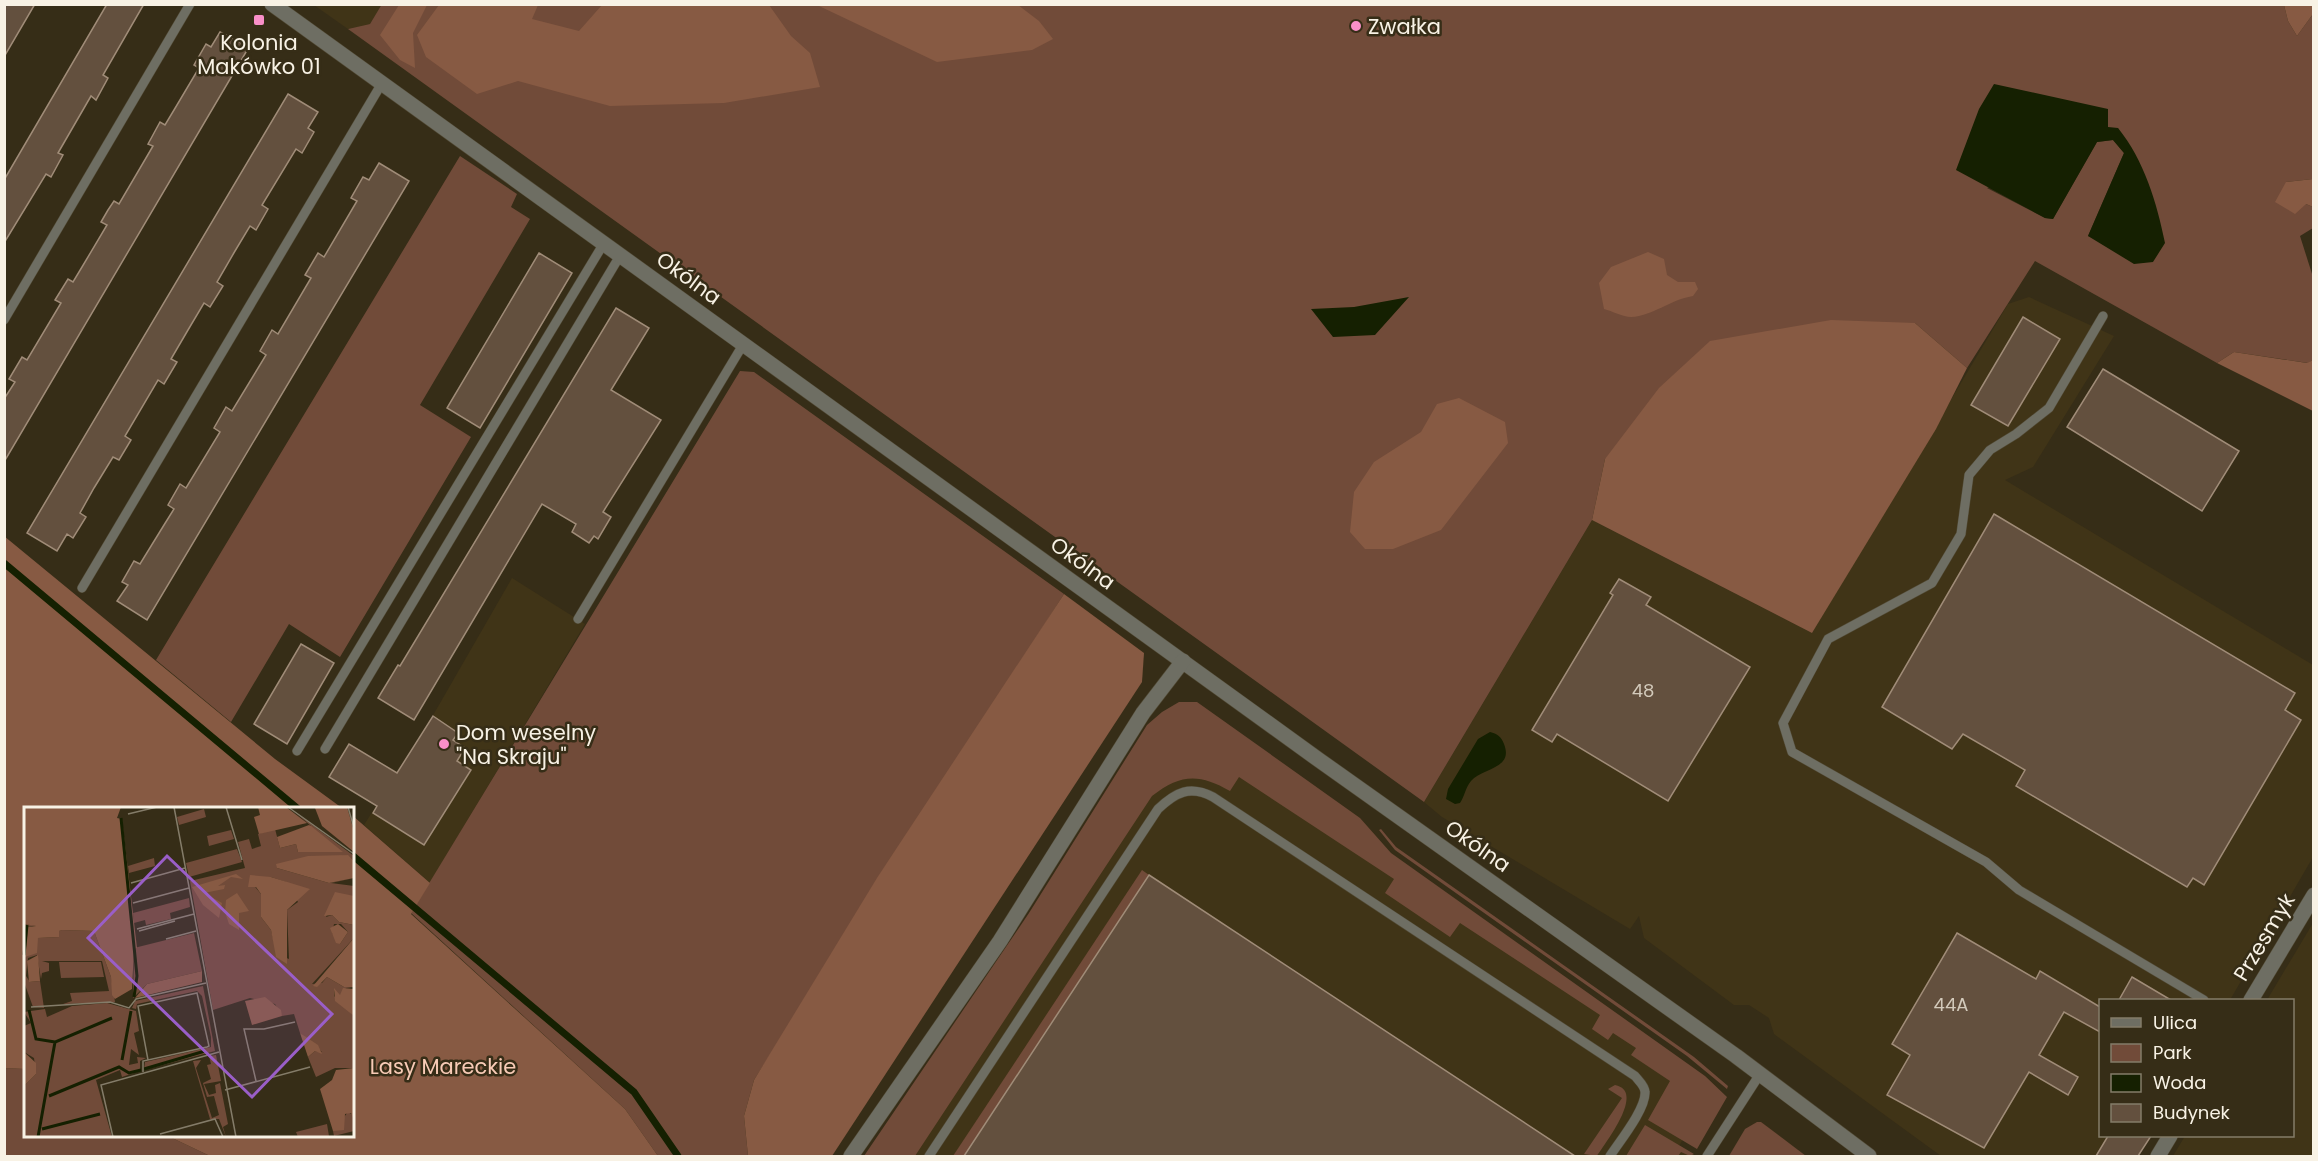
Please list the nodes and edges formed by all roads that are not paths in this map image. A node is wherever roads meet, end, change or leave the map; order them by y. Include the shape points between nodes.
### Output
1 (190, 4) edge
2 (272, 4) edge
3 (382, 83) junction
4 (604, 243) junction
5 (621, 254) junction
6 (2103, 316) dead end
7 (4, 320) edge
8 (744, 343) junction
9 (82, 588) dead end
10 (578, 619) dead end
11 (1183, 661) junction
12 (325, 749) dead end
13 (297, 751) dead end
14 (2313, 895) edge
15 (2202, 999) edge
16 (2252, 999) edge
17 (1760, 1074) junction
18 (2169, 1137) edge
19 (851, 1156) edge
20 (929, 1156) edge
21 (1610, 1156) edge
22 (1707, 1156) edge
23 (1869, 1156) edge
24 (2158, 1156) edge

1 - 7 lane
2 - 3 street, Okólna
3 - 4 street, Okólna
3 - 9 lane
4 - 5 street, Okólna
4 - 13 lane
5 - 8 street, Okólna
5 - 12 lane
6 - 15 lane via 2049,408 1990,450 1969,475 1961,534 1932,583 1828,639 1783,723 1792,752 1986,862 2019,890
8 - 10 lane
8 - 11 street, Okólna
11 - 17 street, Okólna
11 - 19 street via 1143,713 1000,941
14 - 16 street, Przesmyk
17 - 22 lane
17 - 23 street, Okólna
18 - 24 street
20 - 21 lane via 1158,809 1185,790 1200,790 1635,1076 1646,1095

